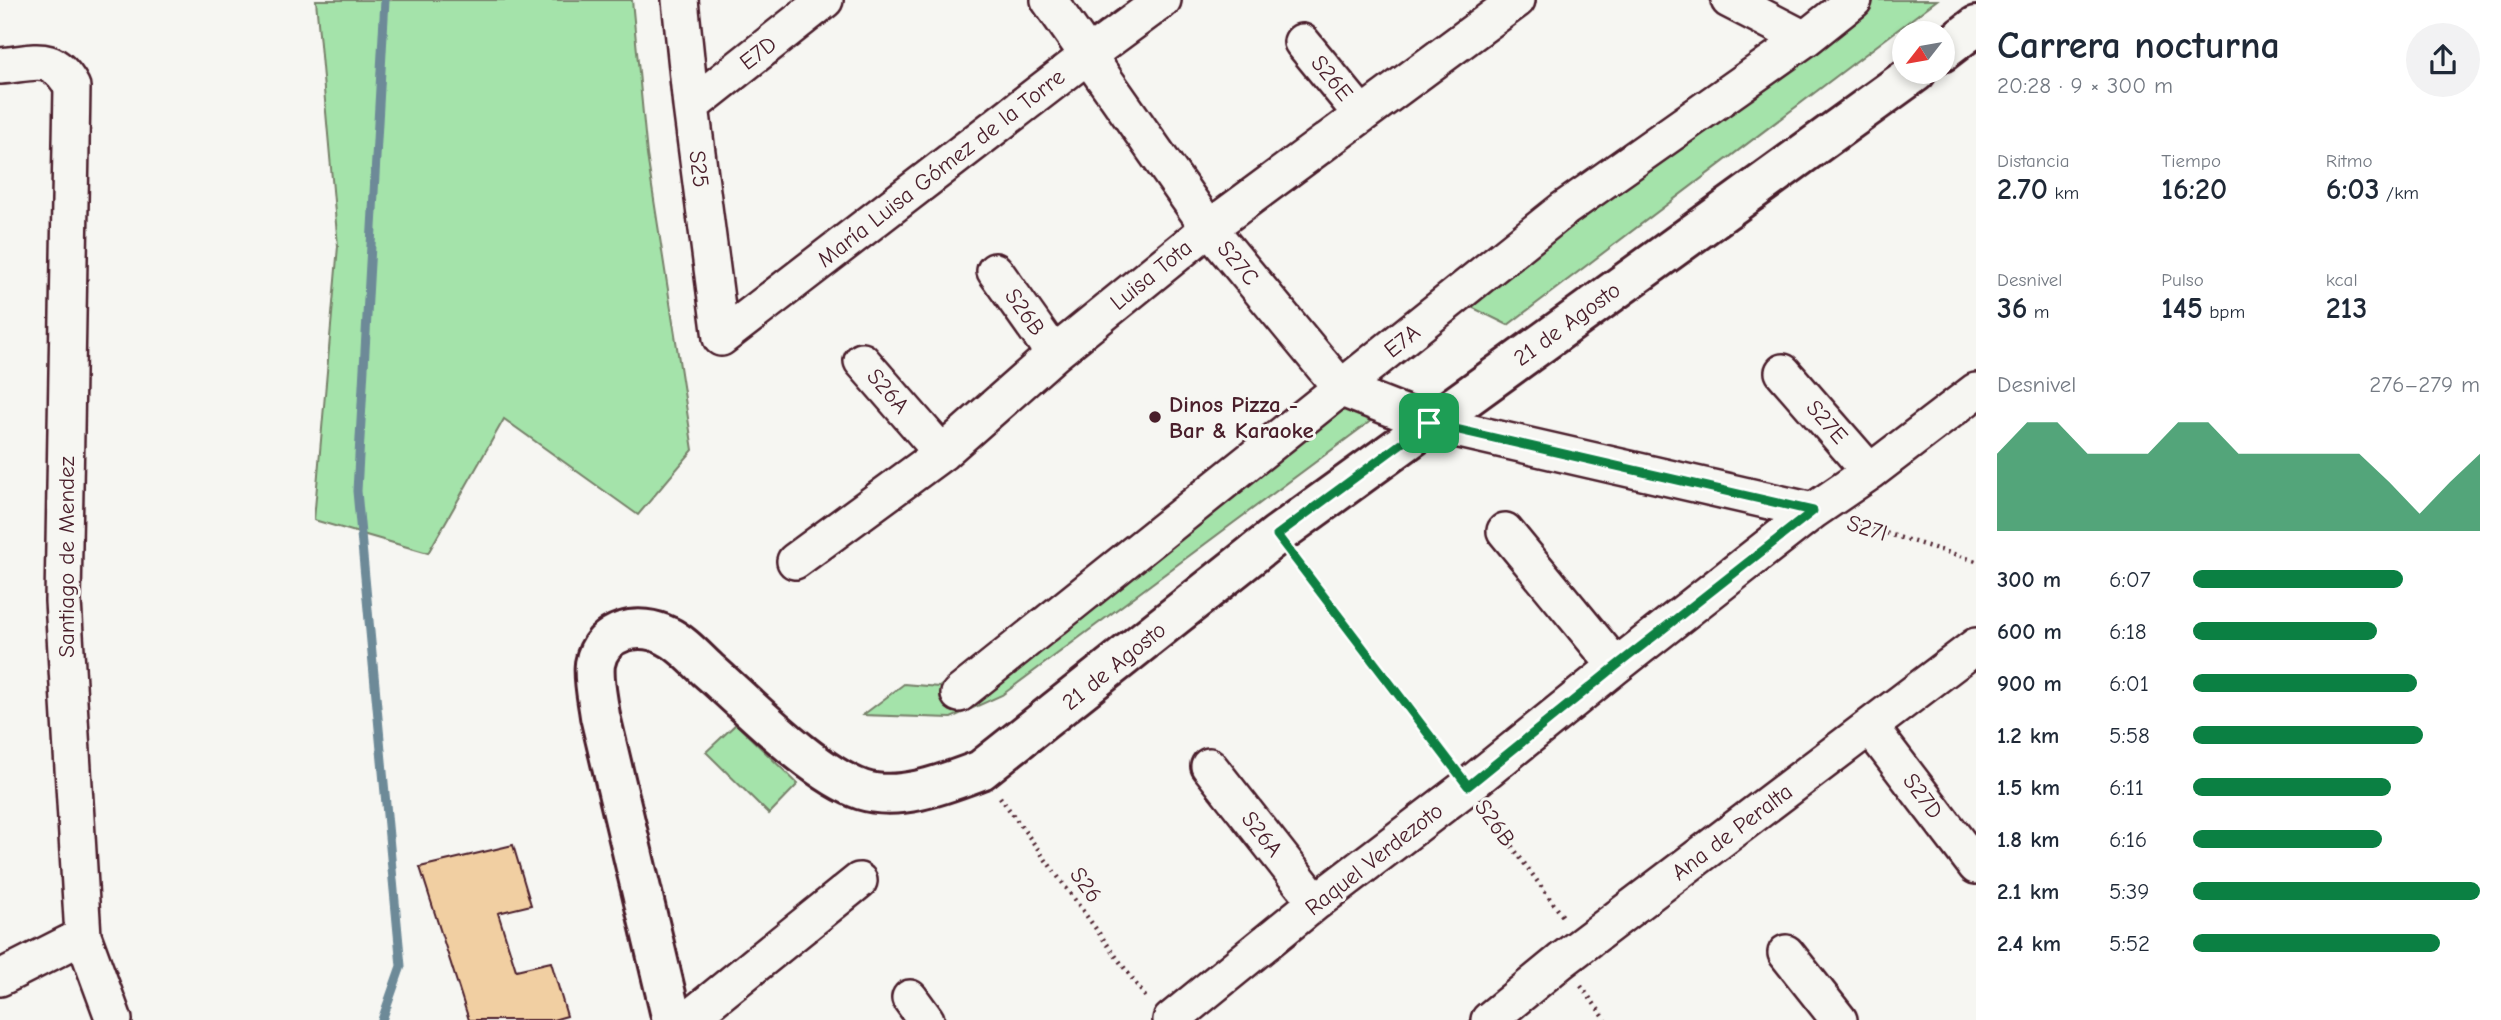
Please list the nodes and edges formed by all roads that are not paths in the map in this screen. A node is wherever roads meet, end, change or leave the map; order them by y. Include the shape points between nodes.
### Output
1 (680, 0) edge
2 (824, 0) edge
3 (1049, 0) edge
4 (1163, 0) edge
5 (1517, 0) edge
6 (1729, 0) edge
7 (1854, 0) edge
8 (1976, 26) edge
9 (1804, 39) junction
10 (1302, 42) dead end
11 (1955, 42) edge
12 (1087, 56) junction
13 (0, 66) edge
14 (1899, 84) edge
15 (691, 106) junction
16 (1361, 114) junction
17 (1209, 228) junction
18 (995, 271) dead end
19 (721, 338) joint
20 (1054, 354) junction
21 (862, 361) dead end
22 (1783, 372) dead end
23 (1342, 389) junction
24 (1976, 391) edge
25 (1429, 423) junction
26 (943, 453) junction
27 (1870, 472) junction
28 (1813, 511) junction
29 (1505, 531) dead end
30 (795, 561) dead end
31 (1976, 646) edge
32 (1616, 666) junction
33 (959, 694) dead end
34 (1870, 727) junction
35 (1209, 766) dead end
36 (1976, 866) edge
37 (859, 881) dead end
38 (1316, 902) junction
39 (83, 936) junction
40 (1786, 953) dead end
41 (0, 978) edge
42 (1162, 1014) edge
43 (114, 1020) edge
44 (672, 1020) edge
45 (687, 1020) edge
46 (1489, 1020) edge
47 (1839, 1020) edge

1 - 15 street, S25
2 - 15 street, E7D
3 - 12 street, S27C
4 - 12 street, María Luisa Gómez de la Torre
5 - 16 street, Luisa Tota
6 - 9 street
7 - 9 street, E7A
8 - 11 street
9 - 23 street, E7A via 1564,209
10 - 16 street, S26E
12 - 17 street, S27C
12 - 19 street, María Luisa Gómez de la Torre
13 - 39 street, Santiago de Mendez via 49,62 63,70 72,87 62,601
14 - 25 street, 21 de Agosto
15 - 19 street, S25
16 - 17 street, Luisa Tota
17 - 20 street, Luisa Tota
17 - 23 street, S27C
18 - 20 street, S26B
20 - 26 street, Luisa Tota
21 - 26 street, S26A
22 - 27 street, S27E
23 - 25 street, S27C
23 - 33 street, E7A
24 - 27 street, Raquel Verdezoto
25 - 28 street
25 - 44 street, 21 de Agosto via 1277,535 981,771 949,782 889,793 864,790 836,778 669,636 641,627 617,633 596,662 600,716
26 - 30 street, Luisa Tota
27 - 28 street, Raquel Verdezoto
28 - 32 street, Raquel Verdezoto
29 - 32 street
31 - 34 street, Ana de Peralta
32 - 38 street, Raquel Verdezoto
34 - 36 street, S27D
34 - 46 street, Ana de Peralta
35 - 38 street, S26A
37 - 45 street
38 - 42 street, Raquel Verdezoto
39 - 41 street
39 - 43 street, Santiago de Mendez
40 - 47 street

